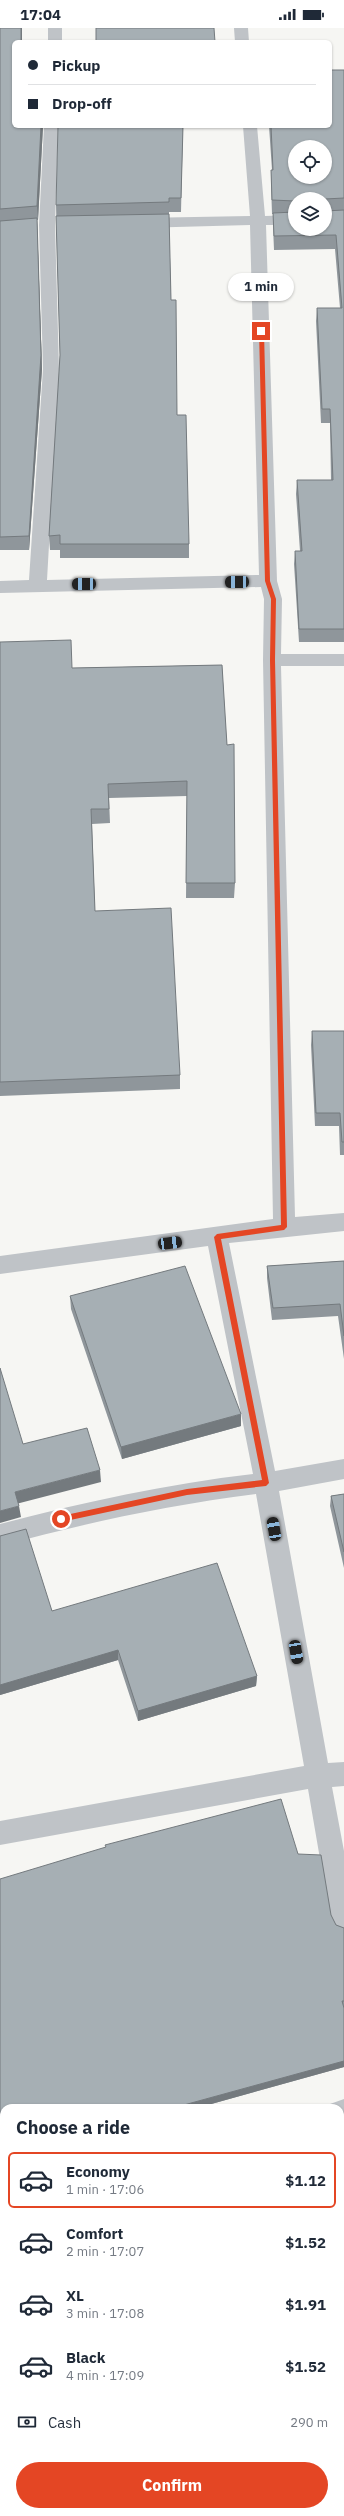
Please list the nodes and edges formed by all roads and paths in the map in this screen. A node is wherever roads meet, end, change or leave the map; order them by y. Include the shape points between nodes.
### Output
1 (56, 28) edge
2 (241, 28) edge
3 (55, 40) edge
4 (242, 40) edge
5 (51, 128) edge
6 (250, 128) edge
7 (288, 220) edge
8 (258, 222) junction
9 (125, 224) edge
10 (268, 581) junction
11 (38, 585) junction
12 (0, 587) edge
13 (272, 660) junction
14 (344, 660) edge
15 (344, 1222) edge
16 (284, 1227) junction
17 (217, 1237) junction
18 (0, 1265) edge
19 (344, 1469) edge
20 (266, 1483) junction
21 (0, 1535) edge
22 (344, 1774) edge
23 (318, 1775) junction
24 (0, 1833) edge
25 (344, 1923) edge

1 - 3 street
2 - 4 street
5 - 11 street via 47,225 51,369
6 - 8 street
7 - 8 street
8 - 9 street
8 - 10 street
10 - 11 street
10 - 13 street via 273,599
11 - 12 street
13 - 14 street
13 - 16 street
15 - 16 street
16 - 17 street
17 - 18 street
17 - 20 street
19 - 20 street
20 - 21 street via 187,1492 76,1515
20 - 23 street
22 - 23 street
23 - 24 street
23 - 25 street

